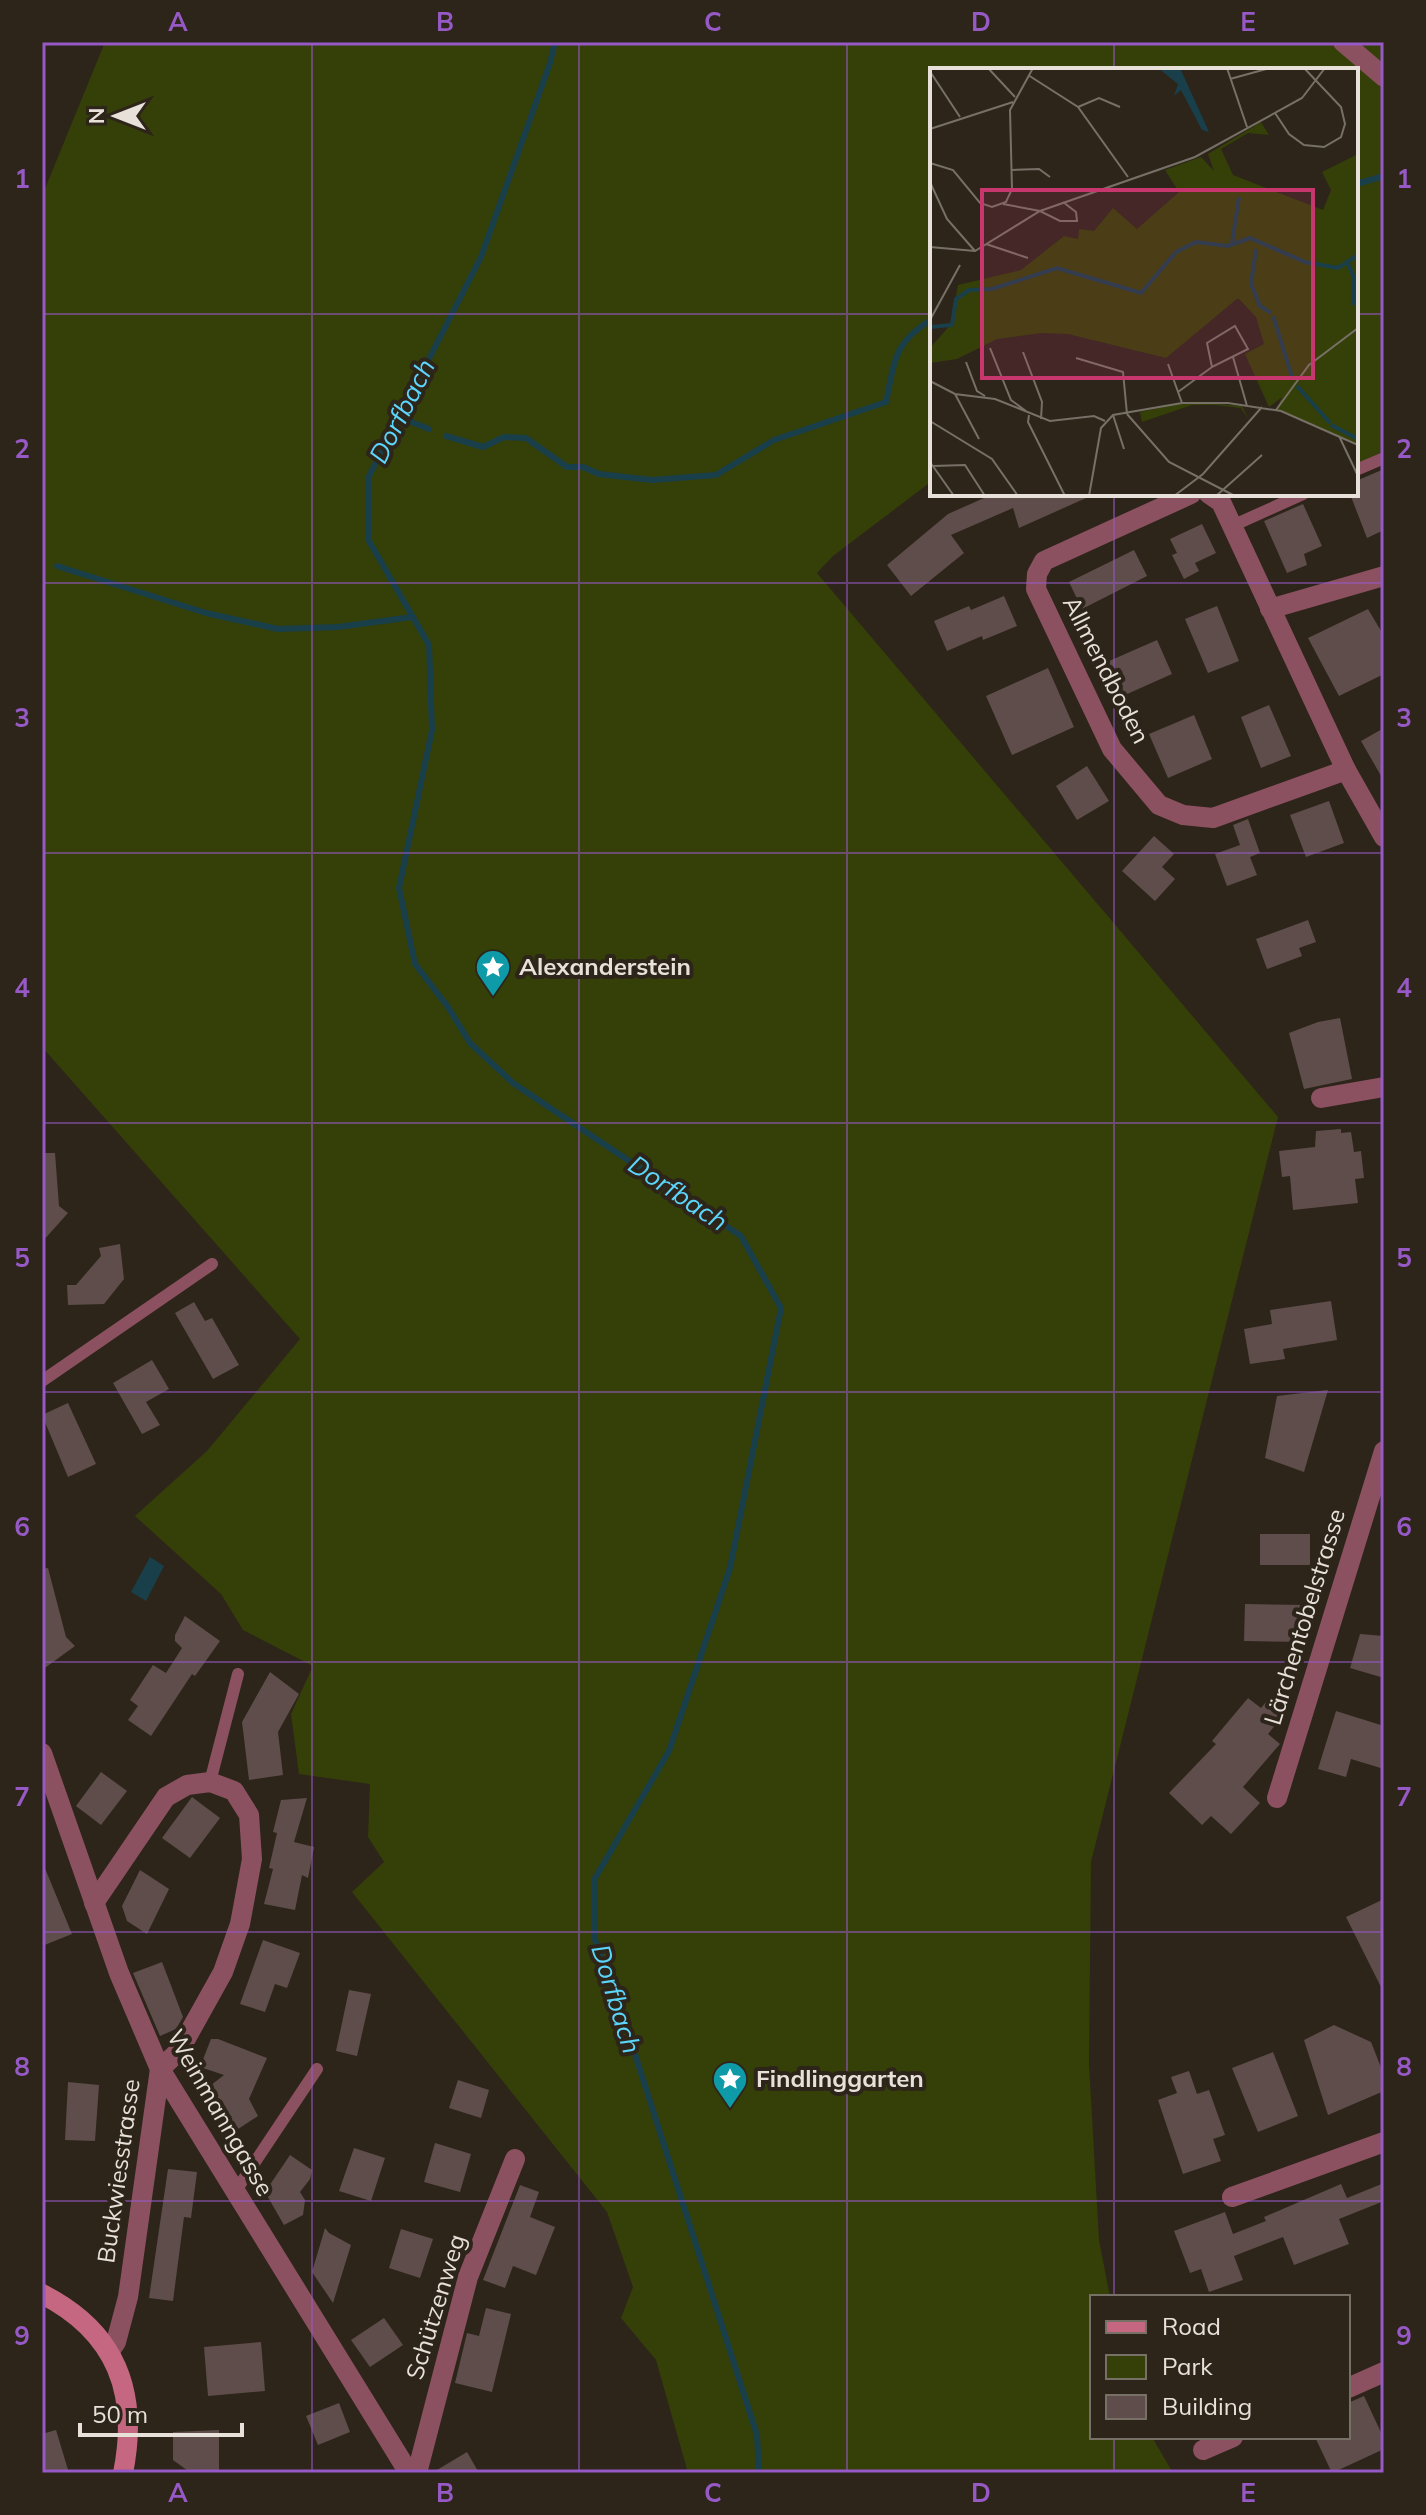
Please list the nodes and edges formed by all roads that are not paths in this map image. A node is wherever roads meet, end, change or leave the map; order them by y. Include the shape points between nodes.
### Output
1 (1343, 42) edge
2 (1384, 77) edge
3 (1384, 458) edge
4 (1358, 469) edge
5 (1187, 496) edge
6 (1212, 496) edge
7 (1299, 496) edge
8 (1232, 526) junction
9 (1384, 576) edge
10 (1270, 609) junction
11 (1346, 770) junction
12 (1384, 837) edge
13 (1384, 1087) edge
14 (1321, 1098) dead end
15 (212, 1264) dead end
16 (42, 1381) edge
17 (1384, 1451) edge
18 (238, 1674) dead end
19 (42, 1753) edge
20 (210, 1782) junction
21 (1277, 1798) dead end
22 (94, 1903) junction
23 (160, 2069) junction
24 (317, 2069) dead end
25 (1384, 2142) edge
26 (515, 2159) dead end
27 (235, 2192) junction
28 (1232, 2197) dead end
29 (42, 2294) edge
30 (109, 2352) junction
31 (1384, 2372) edge
32 (1350, 2387) edge
33 (1228, 2439) edge
34 (1203, 2450) dead end
35 (123, 2473) edge
36 (409, 2473) edge
37 (417, 2473) edge

1 - 2 street
3 - 4 lane
5 - 11 street, Allmendboden via 1044,561 1037,574 1036,589 1112,749 1159,805 1198,817 1213,818
6 - 8 street via 1221,502
7 - 8 lane
8 - 10 street
9 - 10 street
10 - 11 street
11 - 12 street
13 - 14 street
15 - 16 lane
17 - 21 street, Lärchentobelstrasse
18 - 20 lane
19 - 22 street, Weinmanngasse
20 - 22 street via 187,1785 166,1797
20 - 23 street, Buckwiesstrasse via 234,1791 249,1815 252,1859 240,1924 223,1972 179,2051
22 - 23 street, Weinmanngasse
23 - 27 street, Weinmanngasse
23 - 30 street, Buckwiesstrasse via 128,2297
24 - 27 lane
25 - 28 street
26 - 37 street, Schützenweg via 468,2277
27 - 36 street, Weinmanngasse
29 - 30 main road via 80,2318
30 - 35 main road via 122,2379 128,2413 130,2440
31 - 32 street
33 - 34 street

